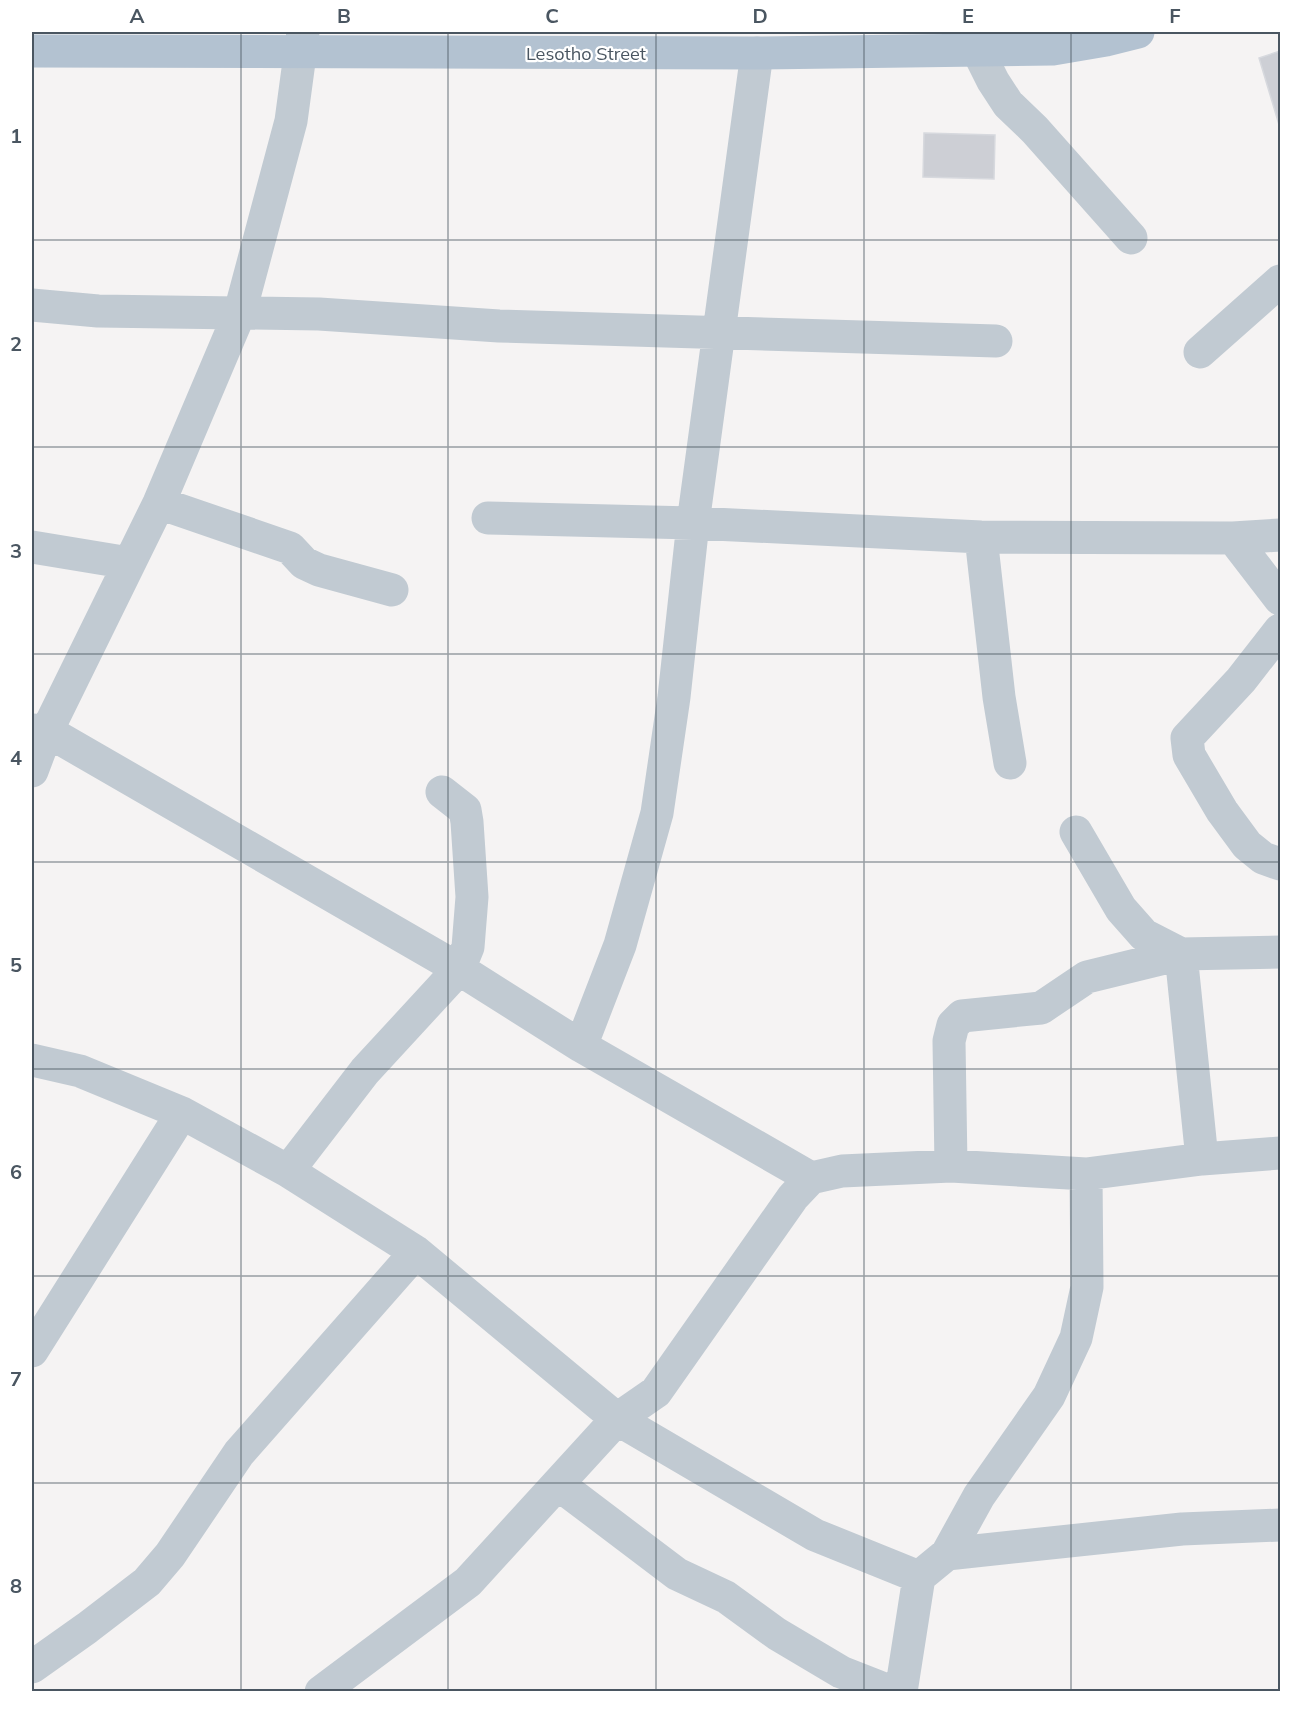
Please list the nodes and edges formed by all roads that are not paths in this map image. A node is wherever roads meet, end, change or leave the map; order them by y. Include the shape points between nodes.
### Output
1 (1138, 32) edge
2 (302, 42) edge
3 (977, 49) junction
4 (32, 51) edge
5 (757, 53) junction
6 (1131, 238) dead end
7 (1281, 281) edge
8 (32, 304) edge
9 (240, 312) junction
10 (718, 333) junction
11 (996, 341) dead end
12 (1200, 352) dead end
13 (159, 503) junction
14 (488, 518) dead end
15 (693, 523) junction
16 (1281, 535) edge
17 (981, 537) junction
18 (1233, 538) junction
19 (32, 547) edge
20 (129, 563) junction
21 (392, 590) dead end
22 (1281, 599) edge
23 (1281, 630) edge
24 (39, 730) edge
25 (1010, 763) dead end
26 (32, 771) edge
27 (442, 792) dead end
28 (1076, 832) dead end
29 (1281, 864) edge
30 (1281, 952) edge
31 (1181, 954) junction
32 (459, 969) junction
33 (581, 1046) junction
34 (32, 1060) edge
35 (182, 1113) junction
36 (1281, 1153) edge
37 (1202, 1159) junction
38 (951, 1166) junction
39 (288, 1171) junction
40 (1086, 1174) junction
41 (811, 1178) junction
42 (416, 1252) junction
43 (32, 1351) edge
44 (617, 1419) junction
45 (558, 1484) junction
46 (1281, 1526) edge
47 (947, 1554) junction
48 (919, 1577) junction
49 (32, 1667) edge
50 (336, 1688) edge
51 (892, 1692) edge
52 (901, 1692) edge

1 - 3 main road, Lesotho Street via 1053,49
2 - 4 main road, Lesotho Street
2 - 5 main road, Lesotho Street
2 - 9 street via 291,121
3 - 5 main road, Lesotho Street
3 - 6 street via 1008,104
5 - 10 street
7 - 12 street
8 - 9 street via 98,311
9 - 10 street via 499,327
9 - 13 street
10 - 11 street
10 - 15 street
13 - 20 street
13 - 21 street via 290,548 304,563 319,570
14 - 15 street
15 - 17 street
15 - 33 street via 657,813 620,945
16 - 18 street
17 - 18 street
17 - 25 street
18 - 22 street
19 - 20 street
20 - 24 street
23 - 29 street via 1187,738 1189,755 1247,845 1263,858
24 - 26 street
24 - 32 street
27 - 32 street via 465,810 467,822 472,897 468,947
28 - 31 street via 1121,909 1144,934
30 - 31 street
31 - 37 street
31 - 38 street via 1088,976 1041,1008 962,1016 953,1025 949,1041
32 - 33 street
32 - 39 street via 364,1071
33 - 41 street
34 - 35 street via 80,1071
35 - 39 street
35 - 43 street
36 - 37 street
37 - 40 street
38 - 40 street
38 - 41 street via 842,1171
39 - 42 street
40 - 47 street via 1087,1287 1076,1338 1049,1396 979,1496
41 - 44 street via 793,1197 656,1392
42 - 44 street
42 - 49 street via 239,1453 170,1555 147,1582
44 - 45 street
44 - 48 street via 815,1535
45 - 50 street via 468,1582
45 - 51 street via 677,1574 726,1597 777,1634 841,1672
46 - 47 street via 1182,1529
47 - 48 street
48 - 52 street

